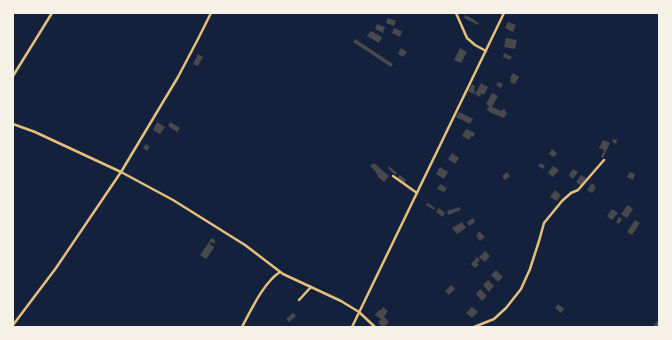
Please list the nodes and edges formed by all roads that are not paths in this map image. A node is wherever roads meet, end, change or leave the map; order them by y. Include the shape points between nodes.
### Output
1 (52, 13) edge
2 (211, 13) edge
3 (456, 13) edge
4 (504, 13) edge
5 (486, 51) junction
6 (13, 76) edge
7 (13, 124) edge
8 (604, 160) dead end
9 (121, 172) junction
10 (393, 176) dead end
11 (417, 193) junction
12 (280, 272) junction
13 (311, 287) junction
14 (299, 300) dead end
15 (359, 312) junction
16 (13, 325) edge
17 (242, 327) edge
18 (352, 327) edge
19 (375, 327) edge
20 (474, 327) edge

1 - 6 street
2 - 9 street via 178,77
3 - 5 street via 467,38
4 - 5 street
5 - 11 street
7 - 9 street
8 - 20 street via 578,190 562,201 544,223 540,241 521,289 494,319
9 - 12 street via 201,217 245,245
9 - 16 street via 56,268
10 - 11 street
11 - 15 street
12 - 13 street
12 - 17 street via 258,296
13 - 14 street
13 - 15 street
15 - 18 street
15 - 19 street

